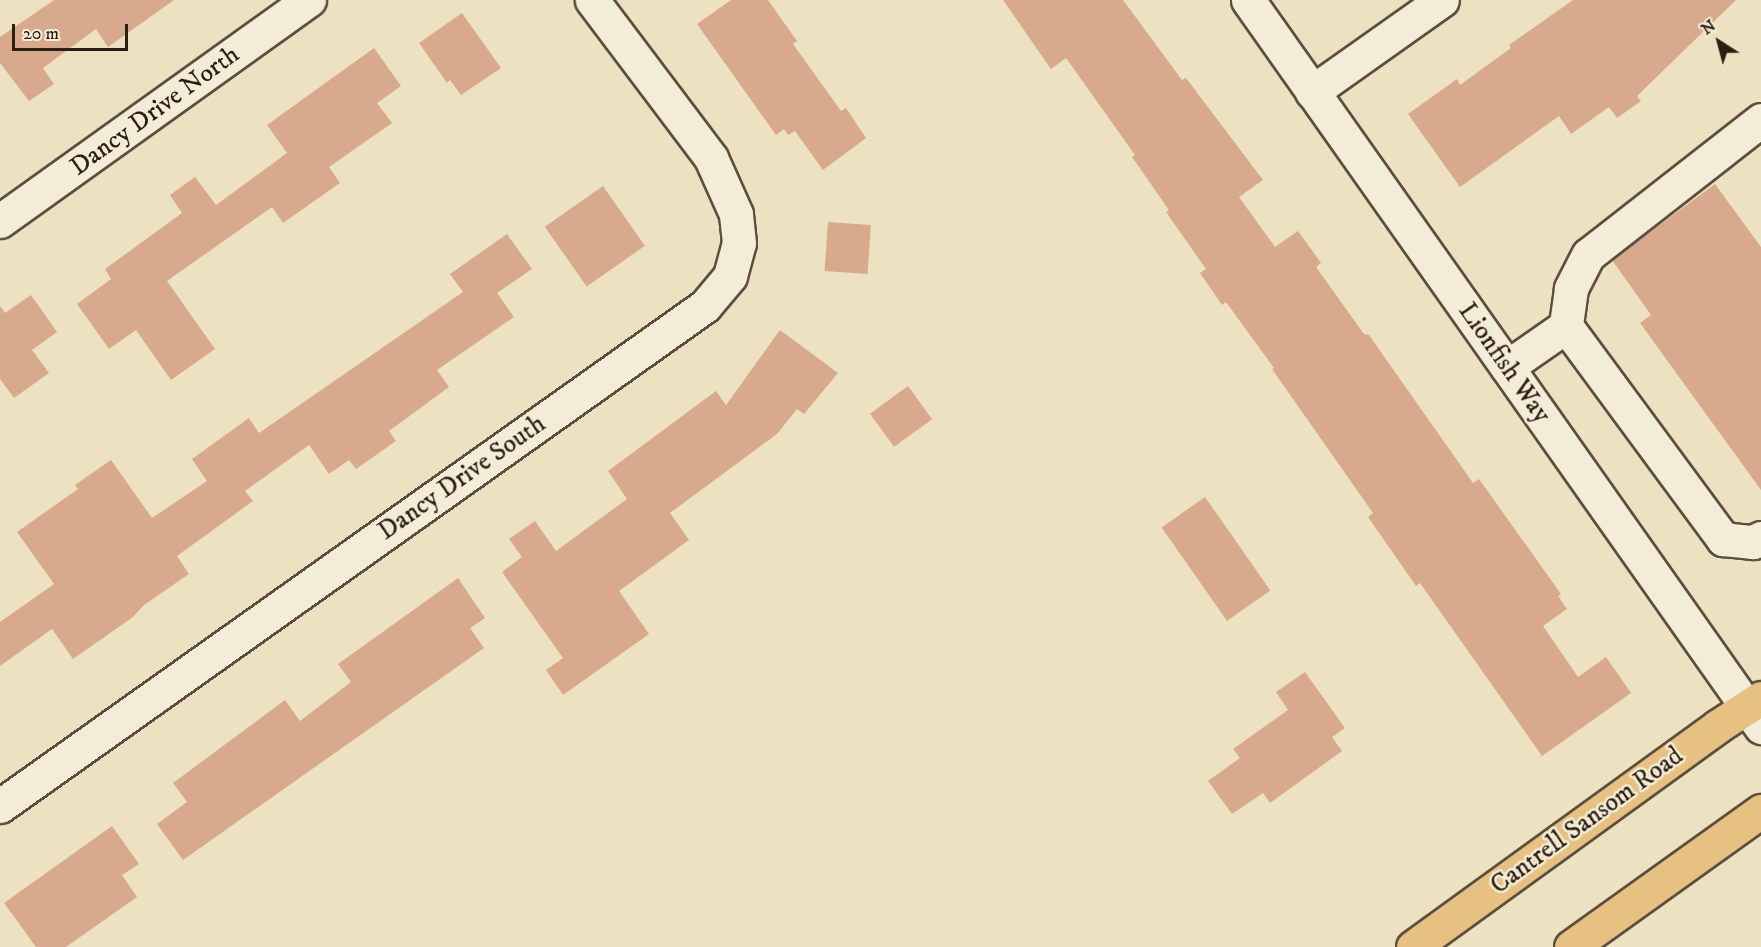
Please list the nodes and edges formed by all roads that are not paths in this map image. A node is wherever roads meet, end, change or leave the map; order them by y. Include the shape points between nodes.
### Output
1 (309, 0) edge
2 (592, 0) edge
3 (1248, 0) edge
4 (1442, 0) edge
5 (1312, 92) junction
6 (1761, 120) edge
7 (0, 221) edge
8 (1566, 326) junction
9 (1507, 367) junction
10 (1761, 538) edge
11 (1756, 711) edge
12 (0, 806) edge
13 (1761, 811) edge
14 (1413, 947) edge
15 (1571, 947) edge

1 - 7 street, Dancy Drive North
2 - 12 street, Dancy Drive South via 711,158 736,214 739,243 730,276 705,306
3 - 5 street, Lionfish Way
4 - 5 street
5 - 9 street, Lionfish Way
6 - 8 street via 1588,255 1571,289
8 - 9 street
8 - 10 street via 1723,539 1753,542
9 - 11 street, Lionfish Way
11 - 14 main road, Cantrell Sansom Road via 1718,726
13 - 15 main road

